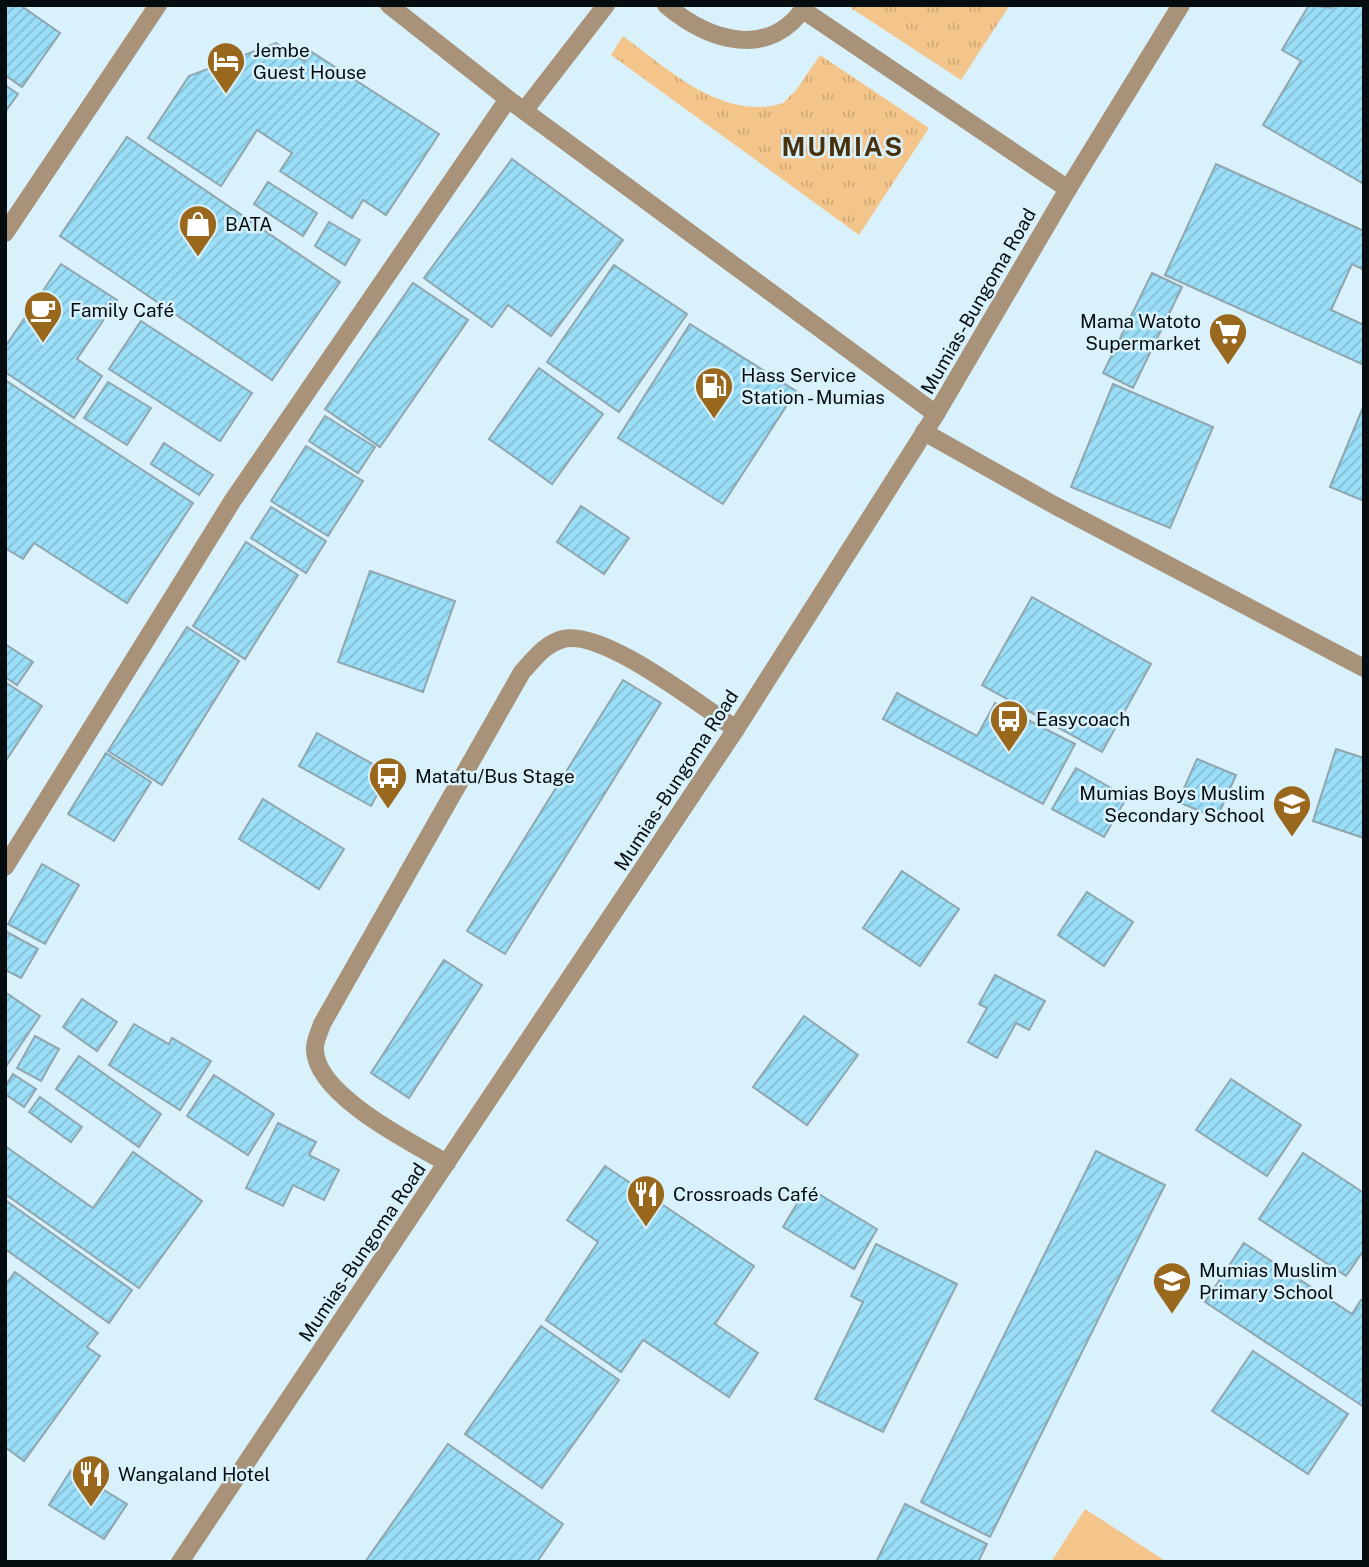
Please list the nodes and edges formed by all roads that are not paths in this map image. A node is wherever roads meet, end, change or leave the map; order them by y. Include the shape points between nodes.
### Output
1 (158, 5) edge
2 (389, 5) edge
3 (606, 5) edge
4 (666, 5) edge
5 (1181, 5) edge
6 (805, 7) edge
7 (508, 99) junction
8 (524, 111) junction
9 (1068, 189) junction
10 (5, 233) edge
11 (936, 414) junction
12 (924, 432) junction
13 (1364, 668) edge
14 (736, 729) junction
15 (5, 867) edge
16 (447, 1163) junction
17 (180, 1562) edge

1 - 10 street
2 - 7 street
3 - 8 street
4 - 6 street via 707,31 757,41 788,27
5 - 9 street, Mumias-Bungoma Road
6 - 9 street
7 - 8 street
7 - 15 street via 233,500
8 - 11 street
9 - 11 street, Mumias-Bungoma Road
11 - 12 street, Mumias-Bungoma Road
12 - 13 street
12 - 14 street, Mumias-Bungoma Road
14 - 16 street, Mumias-Bungoma Road
14 - 16 street via 615,649 583,639 565,639 545,647 522,672 322,1024 315,1050 336,1090 375,1122
16 - 17 street, Mumias-Bungoma Road

